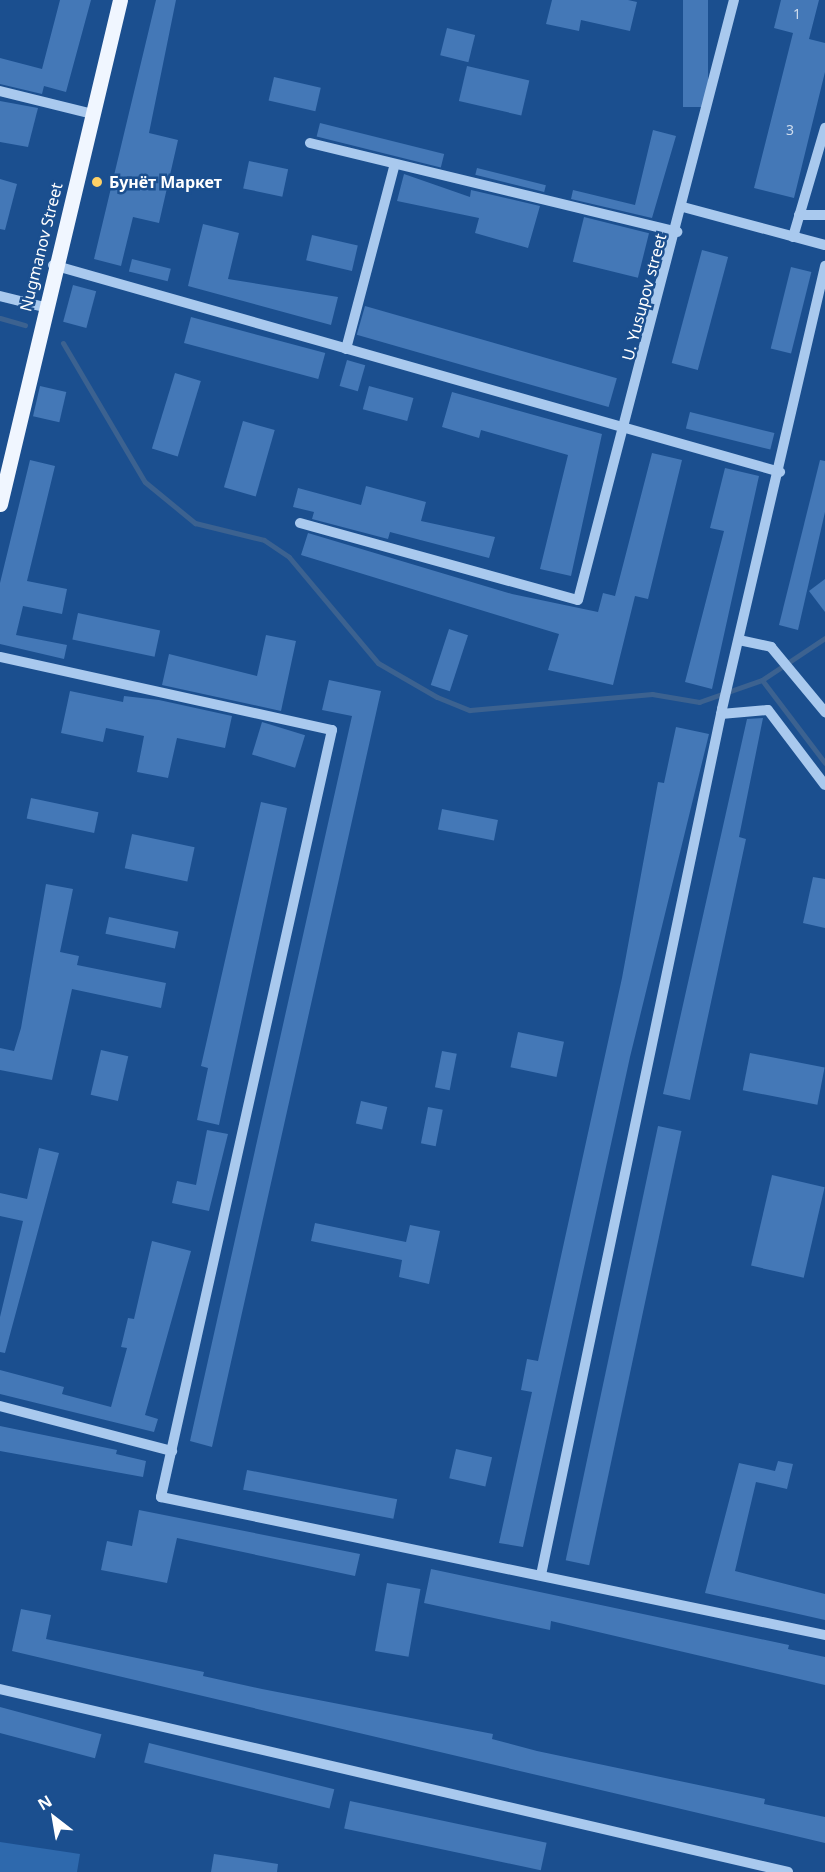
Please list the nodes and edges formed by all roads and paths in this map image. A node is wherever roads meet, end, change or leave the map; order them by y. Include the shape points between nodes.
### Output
1 (120, 0) edge
2 (734, 0) edge
3 (0, 91) edge
4 (93, 114) junction
5 (825, 128) edge
6 (310, 143) dead end
7 (395, 164) junction
8 (682, 207) junction
9 (799, 215) junction
10 (825, 215) edge
11 (676, 232) junction
12 (793, 237) junction
13 (825, 245) edge
14 (53, 265) junction
15 (825, 266) edge
16 (0, 296) edge
17 (44, 308) junction
18 (346, 349) junction
19 (624, 429) junction
20 (780, 472) junction
21 (0, 504) edge
22 (300, 523) dead end
23 (739, 640) junction
24 (0, 657) edge
25 (721, 712) junction
26 (825, 712) edge
27 (825, 785) edge
28 (0, 1406) edge
29 (172, 1451) junction
30 (541, 1575) junction
31 (825, 1635) edge
32 (0, 1689) edge
33 (788, 1872) edge

1 - 4 main road, Nugmanov Street
2 - 8 street, U. Yusupov street
3 - 4 street
4 - 14 main road, Nugmanov Street
5 - 9 street
6 - 7 street
7 - 11 street
7 - 18 street
8 - 11 street, U. Yusupov street
8 - 12 street
9 - 10 street
9 - 12 street
11 - 19 street, U. Yusupov street
12 - 13 street
14 - 17 main road, Nugmanov Street
14 - 18 street
15 - 20 street
16 - 17 street
17 - 21 main road, Nugmanov Street
18 - 19 street
19 - 20 street
19 - 22 street, U. Yusupov street via 578,600
20 - 23 street
23 - 25 street
23 - 26 street via 771,647 799,675
24 - 29 street via 332,730
25 - 27 street via 768,710
25 - 30 street
28 - 29 street
29 - 30 street via 161,1497
30 - 31 street
32 - 33 street

